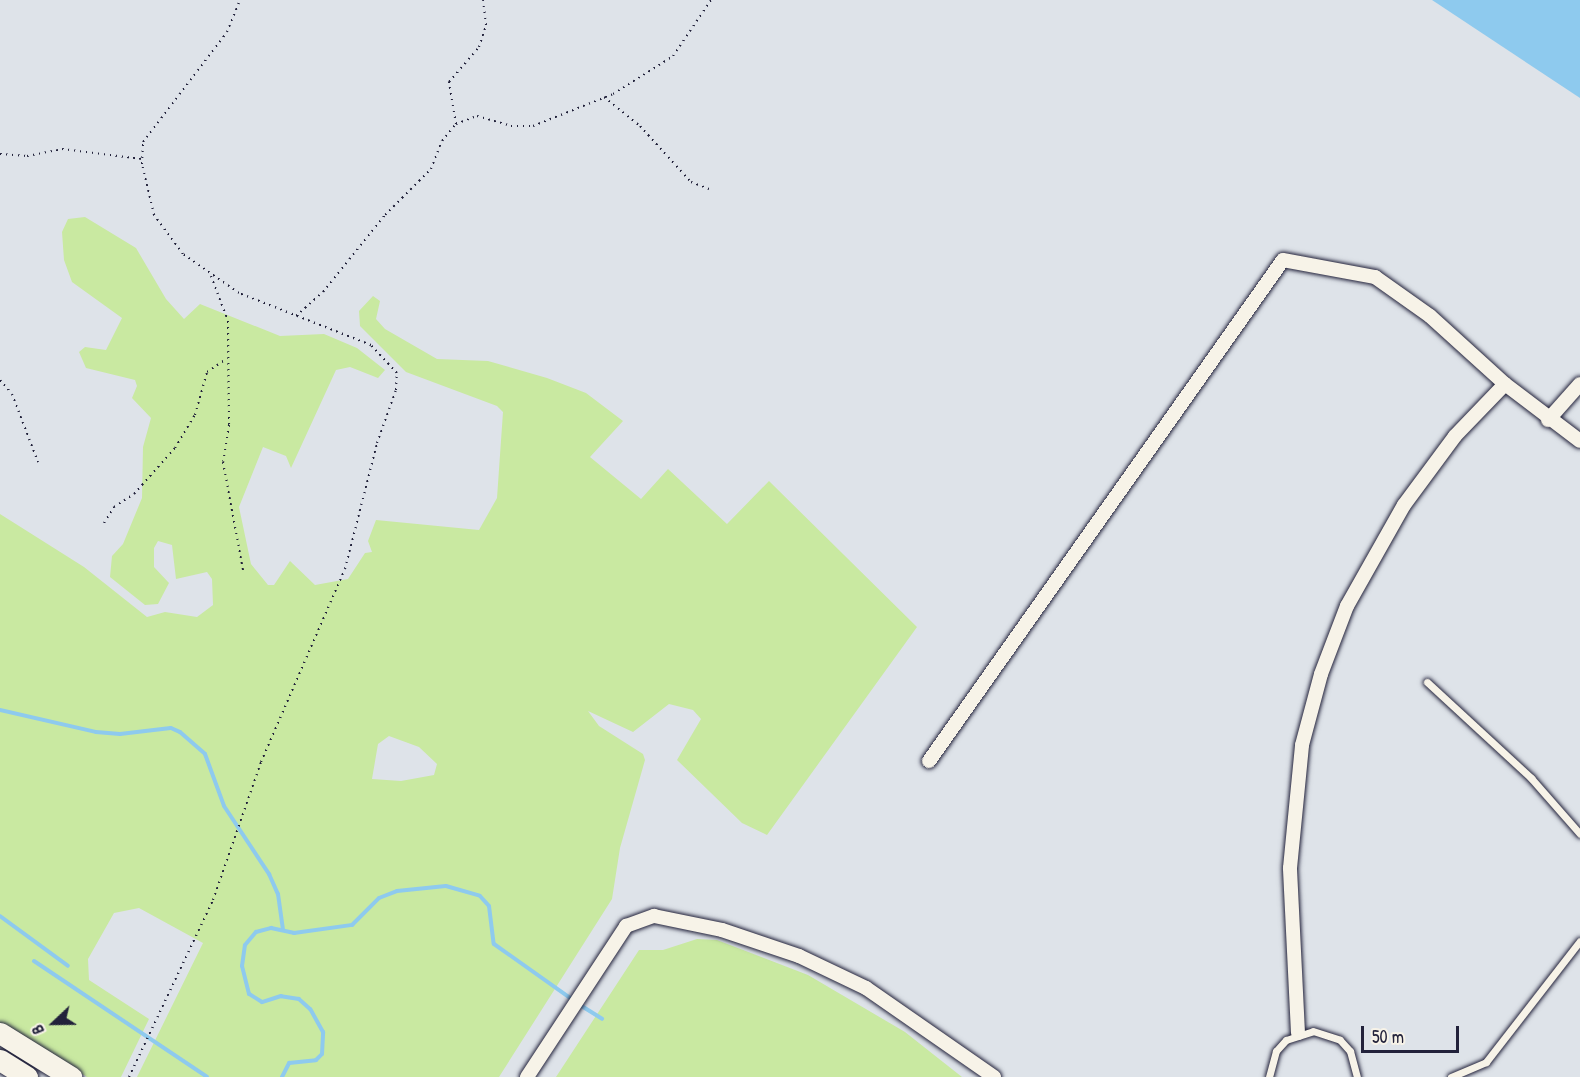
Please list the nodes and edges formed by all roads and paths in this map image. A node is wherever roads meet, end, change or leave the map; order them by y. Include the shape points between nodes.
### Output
1 (240, 0) edge
2 (483, 0) edge
3 (711, 0) edge
4 (603, 97) junction
5 (456, 124) junction
6 (0, 154) edge
7 (142, 159) junction
8 (712, 190) dead end
9 (210, 274) junction
10 (296, 316) junction
11 (226, 359) junction
12 (0, 380) edge
13 (1505, 384) junction
14 (1580, 384) edge
15 (1548, 420) junction
16 (1580, 441) edge
17 (38, 462) dead end
18 (104, 523) dead end
19 (243, 570) dead end
20 (1427, 682) dead end
21 (929, 761) dead end
22 (1580, 834) edge
23 (1580, 941) edge
24 (0, 1033) edge
25 (1298, 1033) junction
26 (0, 1060) edge
27 (27, 1077) edge
28 (71, 1077) edge
29 (129, 1077) edge
30 (527, 1077) edge
31 (994, 1077) edge
32 (1269, 1077) edge
33 (1357, 1077) edge
34 (1451, 1077) edge

1 - 7 path via 227,32 152,123 143,142
2 - 5 path via 486,25 479,47 448,82
3 - 4 path via 673,56 650,75
4 - 5 path via 533,126 511,126 477,116
4 - 8 path via 640,126 691,182
5 - 10 path via 442,141 431,169 385,215 323,292
6 - 7 path via 27,156 63,149
7 - 9 path via 158,222 183,254
9 - 10 path via 239,293
9 - 11 path via 228,321
10 - 29 path via 371,345 397,373 396,390 377,443 345,569 261,762 213,900
11 - 18 path via 207,372 195,415 176,448 114,507
11 - 19 path via 229,425 223,462
12 - 17 path via 12,394
13 - 15 street
13 - 21 street via 1431,315 1375,277 1283,260
13 - 25 street via 1455,436 1404,505 1347,606 1321,674 1302,745 1290,868
14 - 15 street
15 - 16 street
20 - 22 lane via 1531,778
23 - 34 lane via 1486,1062
24 - 28 main road
25 - 32 lane via 1276,1051
25 - 33 lane via 1327,1033 1340,1040 1350,1051
26 - 27 main road
30 - 31 street via 626,926 654,916 722,930 799,956 866,988

